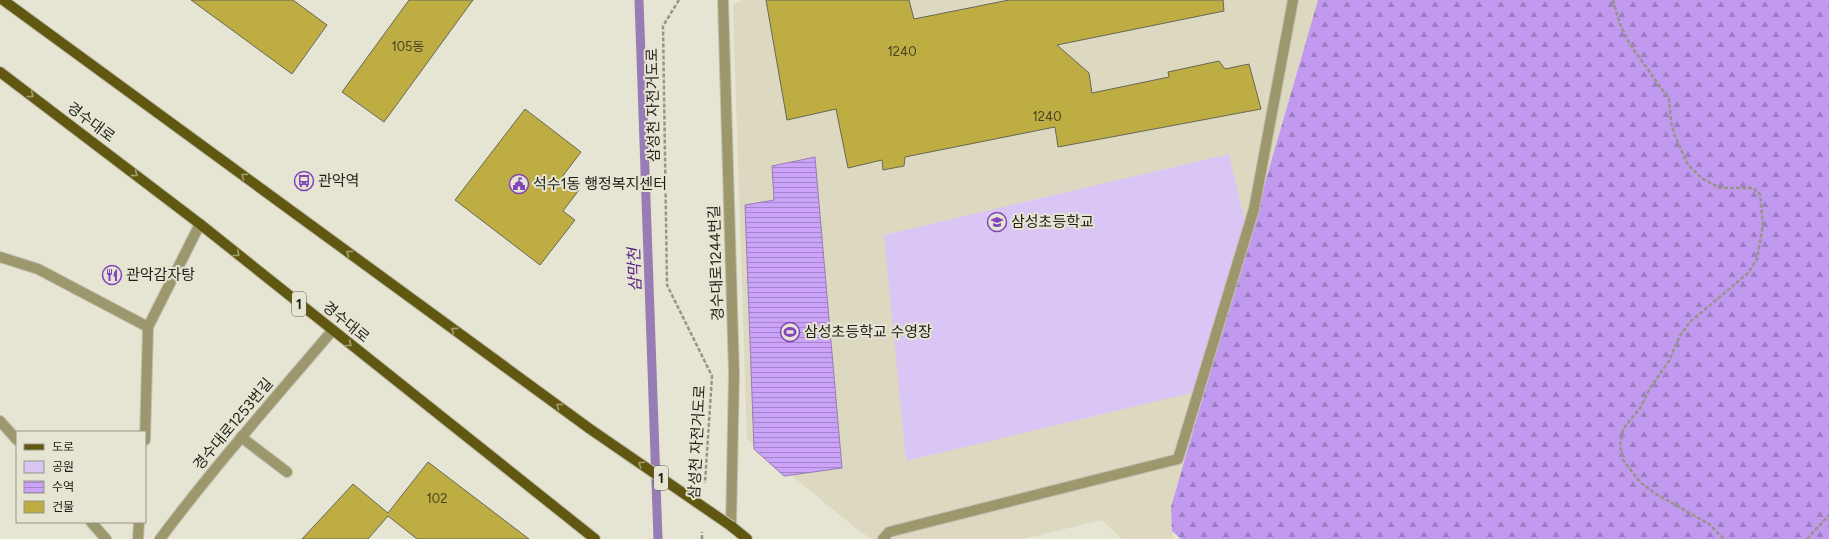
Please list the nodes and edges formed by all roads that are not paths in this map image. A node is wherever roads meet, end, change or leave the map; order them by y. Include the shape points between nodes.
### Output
1 (3, 0) edge
2 (722, 0) edge
3 (1293, 0) edge
4 (0, 72) edge
5 (200, 224) junction
6 (0, 257) edge
7 (148, 327) junction
8 (332, 331) junction
9 (0, 421) edge
10 (145, 431) edge
11 (241, 437) junction
12 (16, 439) edge
13 (287, 472) dead end
14 (92, 523) edge
15 (139, 523) edge
16 (731, 526) junction
17 (106, 539) edge
18 (138, 539) edge
19 (160, 539) edge
20 (594, 539) edge
21 (748, 539) edge
22 (883, 539) edge

16 -> 1 main road, 1, bridge via 590,429
2 - 16 street, 경수대로1244번길 via 734,374
3 - 22 street via 1254,209 1178,459 889,532
4 -> 5 main road, 경수대로 / 1
5 - 7 street
5 -> 8 main road, 경수대로 / 1
6 - 7 street via 38,269
7 - 10 street
8 - 11 street, 경수대로1253번길
8 -> 20 main road, 경수대로 / 1
9 - 12 street
11 - 13 street
11 - 19 street, 경수대로1253번길
14 - 17 street
15 - 18 street
16 - 21 main road, 1

